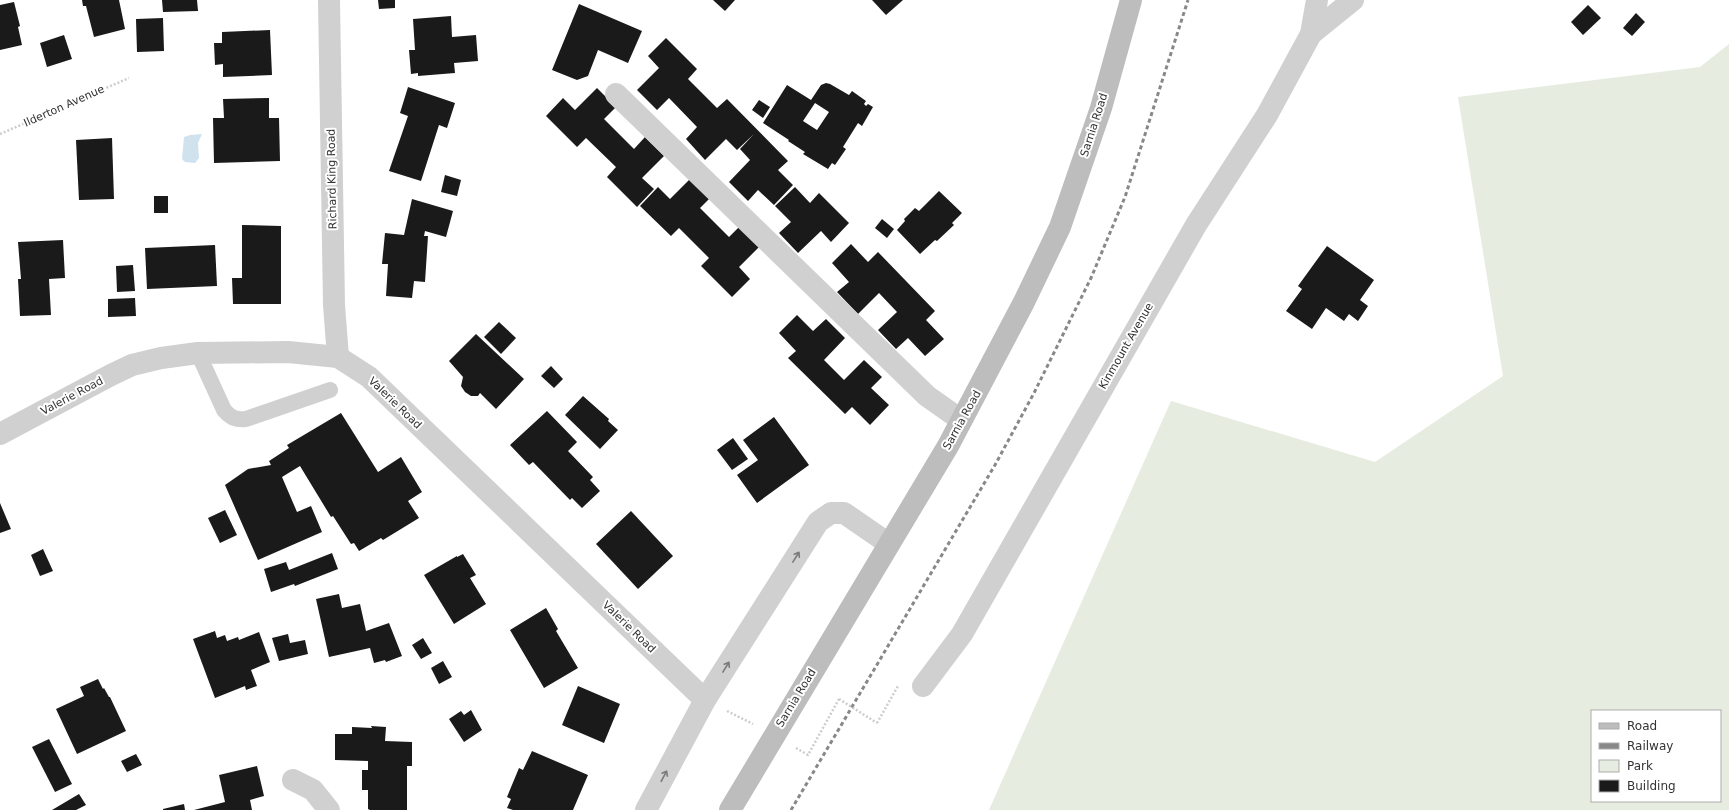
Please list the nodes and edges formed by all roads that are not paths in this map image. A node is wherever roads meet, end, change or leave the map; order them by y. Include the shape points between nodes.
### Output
1 (329, 0) edge
2 (1131, 0) edge
3 (1317, 0) edge
4 (1353, 0) edge
5 (1310, 34) junction
6 (616, 94) dead end
7 (198, 353) junction
8 (338, 357) junction
9 (330, 390) dead end
10 (962, 420) junction
11 (0, 434) edge
12 (889, 544) junction
13 (923, 686) dead end
14 (705, 700) junction
15 (293, 780) dead end
16 (330, 810) edge
17 (646, 810) edge
18 (730, 810) edge

1 - 8 street, Richard King Road via 334,305
2 - 10 main road, Sarnia Road via 1100,108 1060,227
3 - 5 street, Kinmount Avenue
4 - 5 street
5 - 13 street, Kinmount Avenue via 1267,115 1196,225 962,634
6 - 10 street via 927,396
7 - 8 street, Valerie Road via 288,352
7 - 9 lane via 224,410 238,420
7 - 11 street, Valerie Road via 132,365
8 - 14 street, Valerie Road via 368,377
10 - 12 main road, Sarnia Road
14 -> 12 street via 818,522 831,513 844,513
12 - 18 main road, Sarnia Road
17 -> 14 street
15 - 16 street via 314,790

